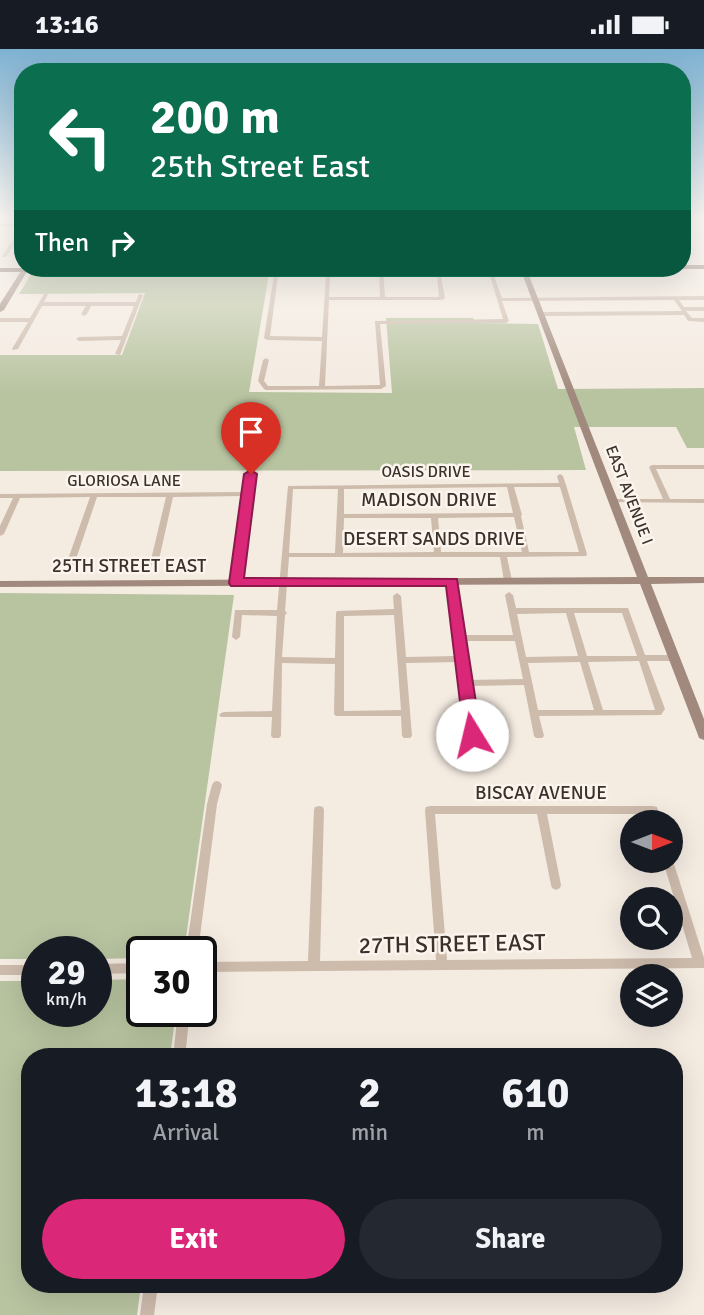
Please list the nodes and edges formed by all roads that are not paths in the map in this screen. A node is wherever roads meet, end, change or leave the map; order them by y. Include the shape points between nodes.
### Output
1 (20, 277) edge
2 (277, 277) edge
3 (328, 277) dead end
4 (382, 277) edge
5 (439, 277) edge
6 (492, 277) dead end
7 (525, 277) edge
8 (46, 294) dead end
9 (141, 295) dead end
10 (327, 299) junction
11 (383, 299) junction
12 (676, 299) junction
13 (704, 299) edge
14 (500, 300) junction
15 (536, 300) junction
16 (554, 300) junction
17 (89, 304) junction
18 (137, 304) junction
19 (40, 305) junction
20 (704, 309) edge
21 (0, 310) edge
22 (684, 311) junction
23 (84, 314) dead end
24 (541, 314) junction
25 (560, 314) junction
26 (0, 320) edge
27 (31, 320) junction
28 (704, 320) edge
29 (124, 338) junction
30 (79, 339) dead end
31 (323, 339) junction
32 (15, 349) dead end
33 (118, 353) dead end
34 (266, 360) dead end
35 (322, 388) junction
36 (704, 467) edge
37 (251, 474) dead end
38 (559, 476) dead end
39 (563, 485) junction
40 (510, 486) junction
41 (341, 487) junction
42 (248, 494) junction
43 (94, 495) junction
44 (170, 495) junction
45 (0, 496) edge
46 (17, 496) junction
47 (615, 501) junction
48 (667, 501) junction
49 (704, 501) edge
50 (434, 515) junction
51 (518, 515) junction
52 (341, 516) junction
53 (0, 534) edge
54 (500, 554) junction
55 (526, 554) junction
56 (285, 555) junction
57 (339, 555) junction
58 (438, 555) junction
59 (154, 564) dead end
60 (70, 565) dead end
61 (645, 580) junction
62 (704, 580) edge
63 (505, 581) junction
64 (283, 582) junction
65 (452, 582) junction
66 (236, 583) junction
67 (0, 584) edge
68 (509, 595) dead end
69 (397, 596) dead end
70 (512, 611) junction
71 (569, 611) junction
72 (398, 612) junction
73 (283, 613) junction
74 (236, 637) dead end
75 (458, 638) junction
76 (517, 638) junction
77 (674, 658) junction
78 (460, 659) junction
79 (582, 659) junction
80 (641, 659) junction
81 (278, 660) junction
82 (401, 660) junction
83 (522, 660) junction
84 (338, 661) junction
85 (464, 683) junction
86 (527, 683) junction
87 (404, 713) junction
88 (534, 713) junction
89 (599, 713) junction
90 (276, 714) junction
91 (224, 715) dead end
92 (704, 734) edge
93 (472, 735) dead end
94 (276, 736) dead end
95 (407, 736) dead end
96 (539, 736) dead end
97 (217, 785) dead end
98 (320, 810) dead end
99 (620, 810) edge
100 (541, 811) junction
101 (672, 873) edge
102 (556, 885) dead end
103 (194, 936) edge
104 (702, 963) edge
105 (442, 965) junction
106 (217, 967) edge
107 (314, 967) junction
108 (0, 970) edge
109 (21, 970) edge
110 (182, 1027) edge
111 (180, 1048) edge
112 (150, 1293) edge
113 (147, 1315) edge

1 - 21 main road
2 - 31 street via 267,338
3 - 10 street
4 - 11 street
5 - 11 street via 442,298
6 - 14 street
7 - 15 main road, EAST AVENUE I
8 - 19 street
9 - 18 street
10 - 11 street
10 - 31 street
12 - 13 street
12 - 16 street
12 - 22 street
14 - 15 street
14 - 35 street via 506,321 380,320 383,386
15 - 16 street
15 - 24 main road, EAST AVENUE I
16 - 25 street
17 - 18 street
17 - 19 street
17 - 23 street
18 - 29 street
19 - 27 street
20 - 22 street
22 - 25 street
22 - 28 street via 690,320
24 - 25 street
24 - 47 main road, EAST AVENUE I
26 - 27 street
27 - 32 street
29 - 30 street
29 - 33 street
31 - 35 street
34 - 35 street via 261,381 266,388
36 - 48 street via 652,467
37 - 42 street
38 - 39 street
39 - 40 street, OASIS DRIVE
39 - 55 street, DESERT SANDS DRIVE via 583,554
40 - 41 street, OASIS DRIVE
40 - 51 street
41 - 52 street
41 - 56 street, OASIS DRIVE via 290,487
42 - 44 street, GLORIOSA LANE
42 - 66 street
43 - 44 street, GLORIOSA LANE
43 - 46 street, GLORIOSA LANE
43 - 60 street
44 - 59 street
45 - 46 street, GLORIOSA LANE
46 - 53 street
47 - 48 street
47 - 61 main road, EAST AVENUE I
48 - 49 street
50 - 51 street, MADISON DRIVE
50 - 52 street, MADISON DRIVE
50 - 58 street
51 - 55 street
52 - 57 street
54 - 55 street, DESERT SANDS DRIVE
54 - 58 street, DESERT SANDS DRIVE
54 - 63 street
56 - 57 street, DESERT SANDS DRIVE
56 - 64 street
57 - 58 street, DESERT SANDS DRIVE
61 - 62 main road, 25TH STREET EAST
61 - 63 main road, 25TH STREET EAST
61 - 77 main road, EAST AVENUE I
63 - 65 main road, 25TH STREET EAST
64 - 65 main road, 25TH STREET EAST
64 - 66 main road, 25TH STREET EAST
64 - 73 street
65 - 75 street
66 - 67 main road, 25TH STREET EAST
68 - 70 street
69 - 72 street
70 - 71 street
70 - 76 street
71 - 79 street
71 - 80 street via 625,610
72 - 82 street
72 - 84 street via 340,613
73 - 74 street via 238,612
73 - 81 street
75 - 76 street
75 - 78 street
76 - 83 street
77 - 80 street
77 - 92 main road, EAST AVENUE I
78 - 82 street
78 - 85 street
79 - 80 street
79 - 83 street
79 - 89 street
80 - 89 street via 658,713
81 - 84 street
81 - 90 street
82 - 87 street
83 - 86 street
84 - 87 street via 339,714
85 - 86 street
85 - 93 street
86 - 88 street
87 - 95 street
88 - 89 street
88 - 96 street
90 - 91 street
90 - 94 street
97 - 103 street
98 - 107 street
99 - 100 street, BISCAY AVENUE
100 - 102 street
100 - 105 street, BISCAY AVENUE via 430,810
101 - 104 street
104 - 105 street, 27TH STREET EAST
105 - 107 street, 27TH STREET EAST
106 - 107 street, 27TH STREET EAST
108 - 109 street
110 - 111 street
112 - 113 street

